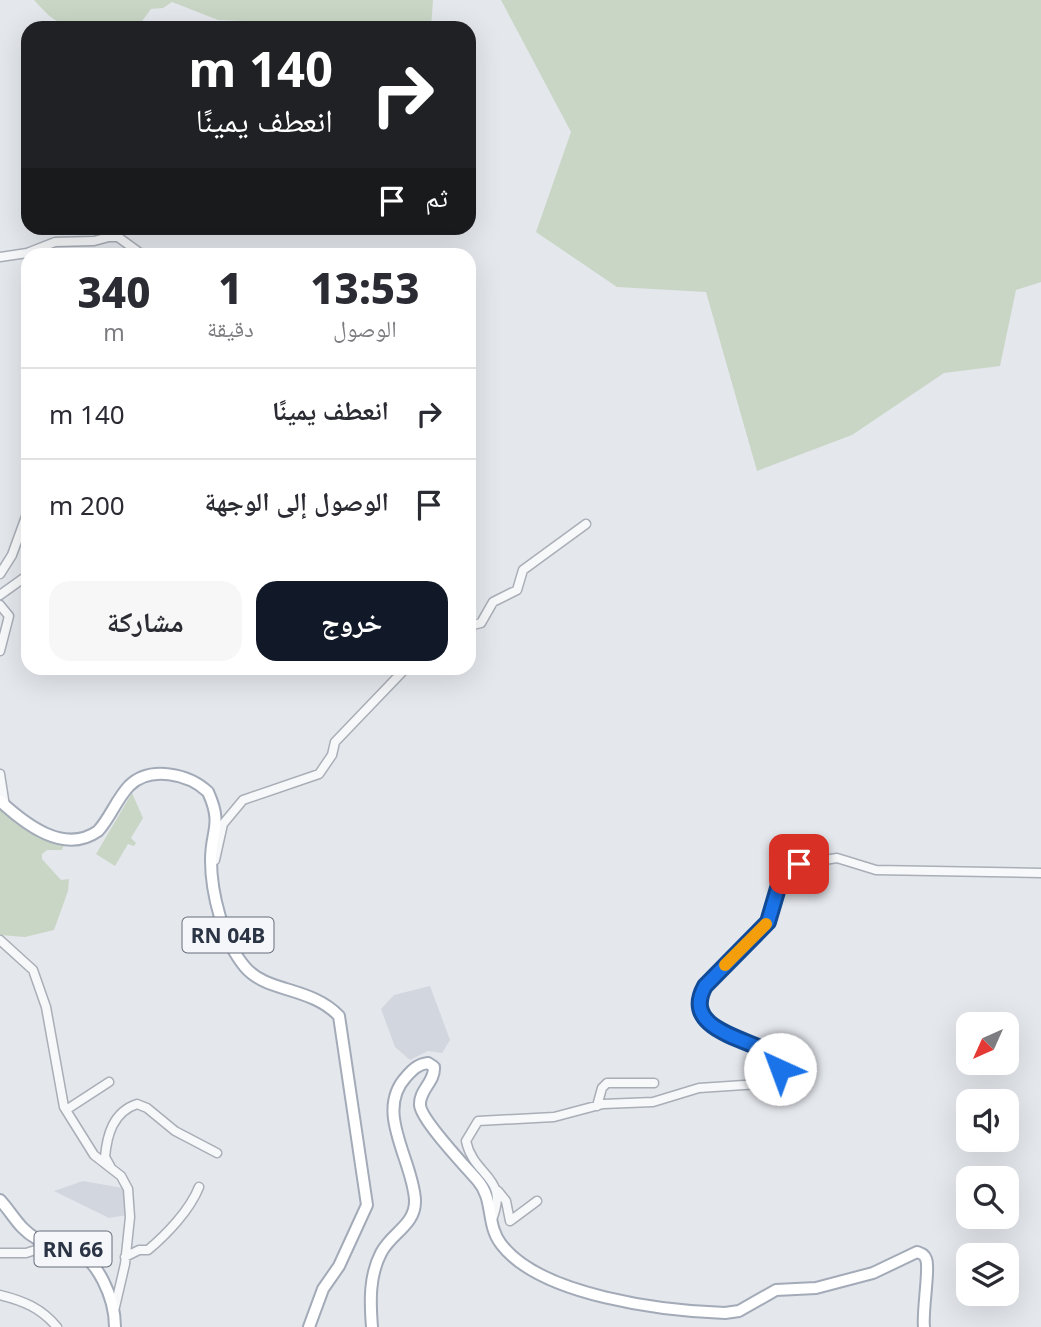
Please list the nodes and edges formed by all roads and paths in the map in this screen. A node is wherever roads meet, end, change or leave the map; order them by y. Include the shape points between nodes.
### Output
1 (40, 248) edge
2 (135, 248) edge
3 (21, 254) edge
4 (0, 257) edge
5 (586, 524) dead end
6 (21, 530) edge
7 (0, 574) edge
8 (21, 580) edge
9 (0, 595) edge
10 (0, 605) edge
11 (476, 624) edge
12 (0, 651) edge
13 (399, 675) edge
14 (0, 774) edge
15 (3, 803) edge
16 (212, 865) junction
17 (1041, 873) edge
18 (0, 940) edge
19 (109, 1082) dead end
20 (654, 1083) dead end
21 (597, 1106) junction
22 (66, 1110) junction
23 (217, 1153) dead end
24 (118, 1174) junction
25 (199, 1187) dead end
26 (498, 1191) junction
27 (0, 1200) edge
28 (537, 1201) dead end
29 (491, 1222) junction
30 (55, 1244) junction
31 (0, 1253) edge
32 (125, 1257) junction
33 (0, 1295) edge
34 (115, 1307) junction
35 (57, 1327) edge
36 (115, 1327) edge
37 (309, 1327) edge
38 (372, 1327) edge
39 (924, 1327) edge

1 - 2 street via 55,242 109,237
3 - 4 street
5 - 11 street via 523,570 517,590 493,602
6 - 7 street
8 - 9 street
10 - 12 street via 9,616
13 - 16 street via 335,741 319,774 243,800 223,824
14 - 15 street
15 - 16 main road, RN 04B via 44,833 80,839 98,831 131,784 161,774 183,777 208,792 216,812
16 - 37 main road, RN 04B via 213,886 226,928 246,968 277,986 317,998 339,1016 367,1205 339,1266 323,1289
17 - 21 street via 876,870 837,858 799,864 781,878 768,922 698,998 706,1021 781,1059 771,1080 720,1085 653,1102
18 - 22 street via 33,970 46,1007
19 - 22 street
20 - 21 street via 607,1083
21 - 26 street via 554,1117 478,1121 466,1141 467,1148
22 - 24 street via 94,1155
23 - 24 street via 137,1104 115,1119 106,1142 104,1157
24 - 32 street via 130,1200
25 - 32 street via 162,1237 148,1250
26 - 28 street via 506,1200 510,1221
26 - 29 street
27 - 30 main road, RN 66 via 15,1222 38,1240
29 - 38 main road via 486,1191 423,1117 420,1099 434,1074 433,1067 422,1063 403,1080 394,1097 395,1124 412,1179 415,1208 375,1267
29 - 39 main road via 510,1254 555,1280 603,1298 702,1312 739,1311 776,1290 847,1280 885,1269 917,1252 927,1264
30 - 31 street via 26,1253
30 - 34 main road, RN 66 via 82,1255 102,1279
32 - 34 street
33 - 35 street via 41,1311
34 - 36 main road, RN 66

